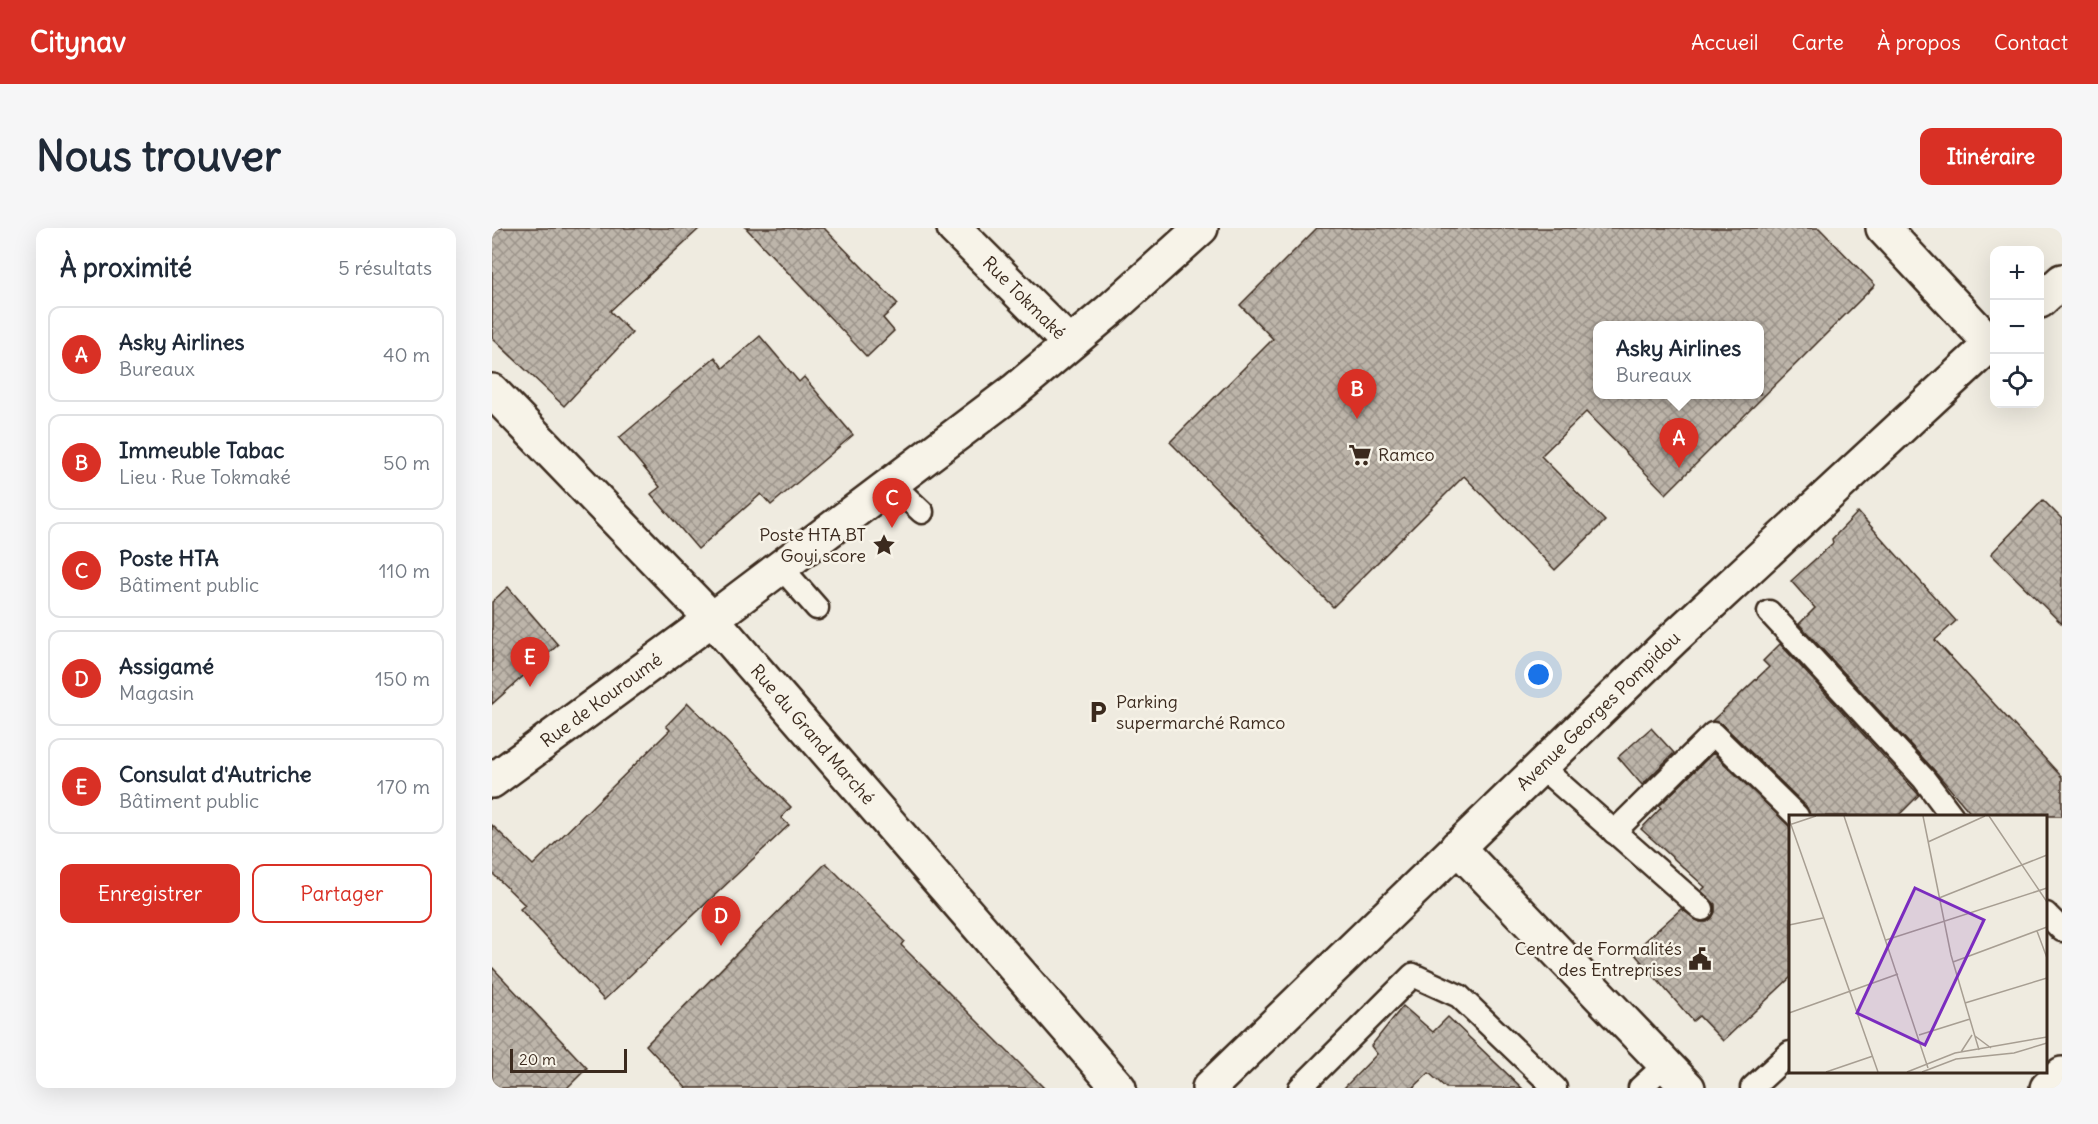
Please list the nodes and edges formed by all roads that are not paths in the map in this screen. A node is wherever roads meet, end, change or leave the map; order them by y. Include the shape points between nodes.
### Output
1 (954, 228) edge
2 (1201, 228) edge
3 (1883, 228) edge
4 (2062, 281) edge
5 (2041, 300) edge
6 (1990, 340) edge
7 (1069, 343) junction
8 (1990, 346) edge
9 (492, 391) edge
10 (891, 483) junction
11 (922, 512) dead end
12 (780, 566) junction
13 (817, 608) dead end
14 (1769, 612) dead end
15 (712, 619) junction
16 (1541, 767) junction
17 (492, 781) edge
18 (1796, 815) edge
19 (1951, 815) edge
20 (1614, 832) junction
21 (1457, 847) junction
22 (1702, 909) dead end
23 (2047, 915) edge
24 (2062, 930) edge
25 (1789, 1055) edge
26 (1665, 1065) junction
27 (2062, 1074) edge
28 (1119, 1088) edge
29 (1209, 1088) edge
30 (1300, 1088) edge
31 (1556, 1088) edge
32 (1640, 1088) edge
33 (1688, 1088) edge
34 (1752, 1088) edge
35 (2047, 1088) edge

1 - 7 street, Rue Tokmaké
2 - 7 street, Rue de Kouroumé
3 - 6 street
4 - 5 street
7 - 10 street, Rue de Kouroumé via 1014,391
8 - 16 street, Avenue Georges Pompidou
9 - 15 street, Rue du Grand Marché
10 - 11 lane
10 - 12 street, Rue de Kouroumé
12 - 13 lane
12 - 15 street, Rue de Kouroumé
14 - 19 lane via 1924,779
15 - 17 street, Rue de Kouroumé
15 - 28 street, Rue du Grand Marché
16 - 20 lane
16 - 21 street, Avenue Georges Pompidou
18 - 20 lane via 1713,734
20 - 22 lane
21 - 26 street
21 - 29 street, Avenue Georges Pompidou
23 - 24 lane
25 - 34 lane
26 - 32 lane
26 - 33 street
27 - 35 street
30 - 31 lane via 1413,975 1459,996

